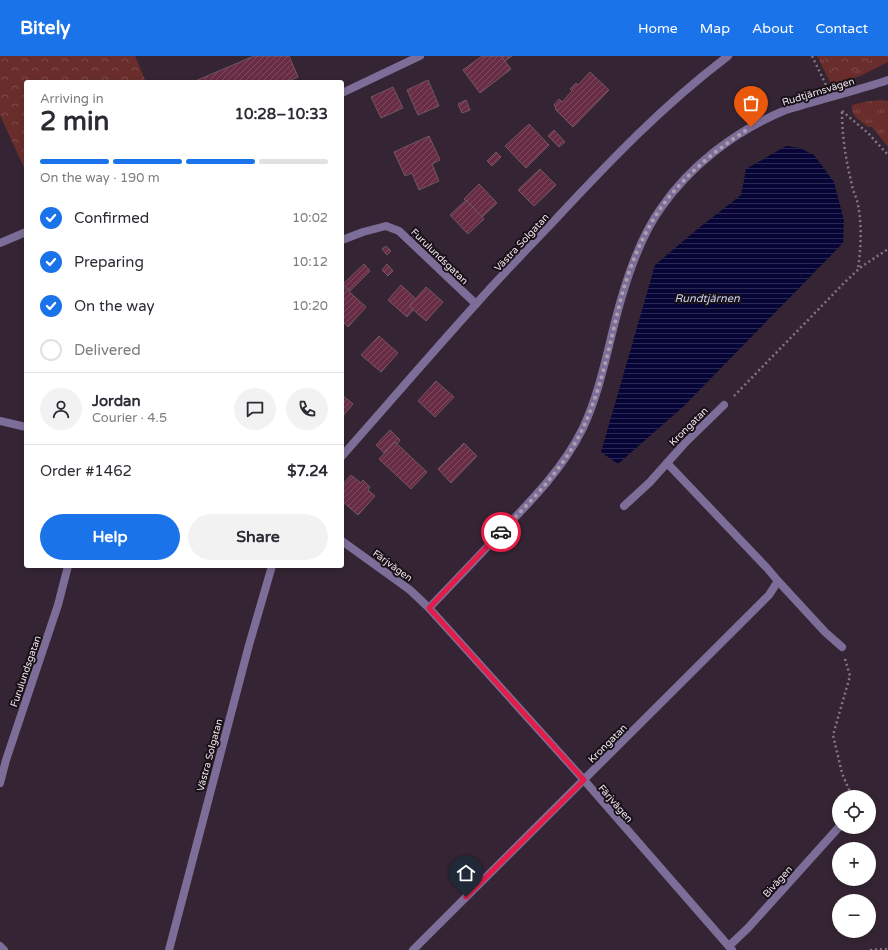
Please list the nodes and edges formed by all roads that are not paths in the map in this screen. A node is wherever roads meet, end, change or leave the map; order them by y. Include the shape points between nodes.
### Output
1 (420, 56) edge
2 (728, 56) edge
3 (888, 80) edge
4 (344, 92) edge
5 (24, 233) edge
6 (344, 239) edge
7 (0, 243) edge
8 (476, 304) junction
9 (724, 405) road end
10 (0, 421) edge
11 (24, 427) edge
12 (344, 454) edge
13 (667, 463) junction
14 (624, 506) dead end
15 (344, 542) edge
16 (67, 568) edge
17 (271, 568) edge
18 (778, 581) junction
19 (429, 608) junction
20 (842, 647) road end
21 (584, 780) junction
22 (0, 783) edge
23 (833, 834) edge
24 (0, 946) edge
25 (731, 948) edge
26 (4, 950) edge
27 (169, 950) edge
28 (413, 950) edge

1 - 4 street
2 - 8 street, Västra Solgatan via 691,85 635,136
3 - 19 street, Rudtjärnsvägen via 783,111 751,127 705,160 674,190 660,210 634,259 598,390 579,435 533,499
5 - 7 street
6 - 8 street, Furulundsgatan via 386,226 399,231
8 - 12 street, Västra Solgatan
9 - 13 street, Krongatan
10 - 11 street
13 - 14 street, Krongatan
13 - 18 street
15 - 19 street, Färjvägen via 410,590
16 - 22 street, Furulundsgatan via 58,605
17 - 27 street, Västra Solgatan
18 - 20 street
18 - 21 street, Krongatan via 768,595
19 - 21 street, Färjvägen
21 - 25 street, Färjvägen
21 - 28 street, Krongatan
23 - 25 street, Bivägen
24 - 26 street

